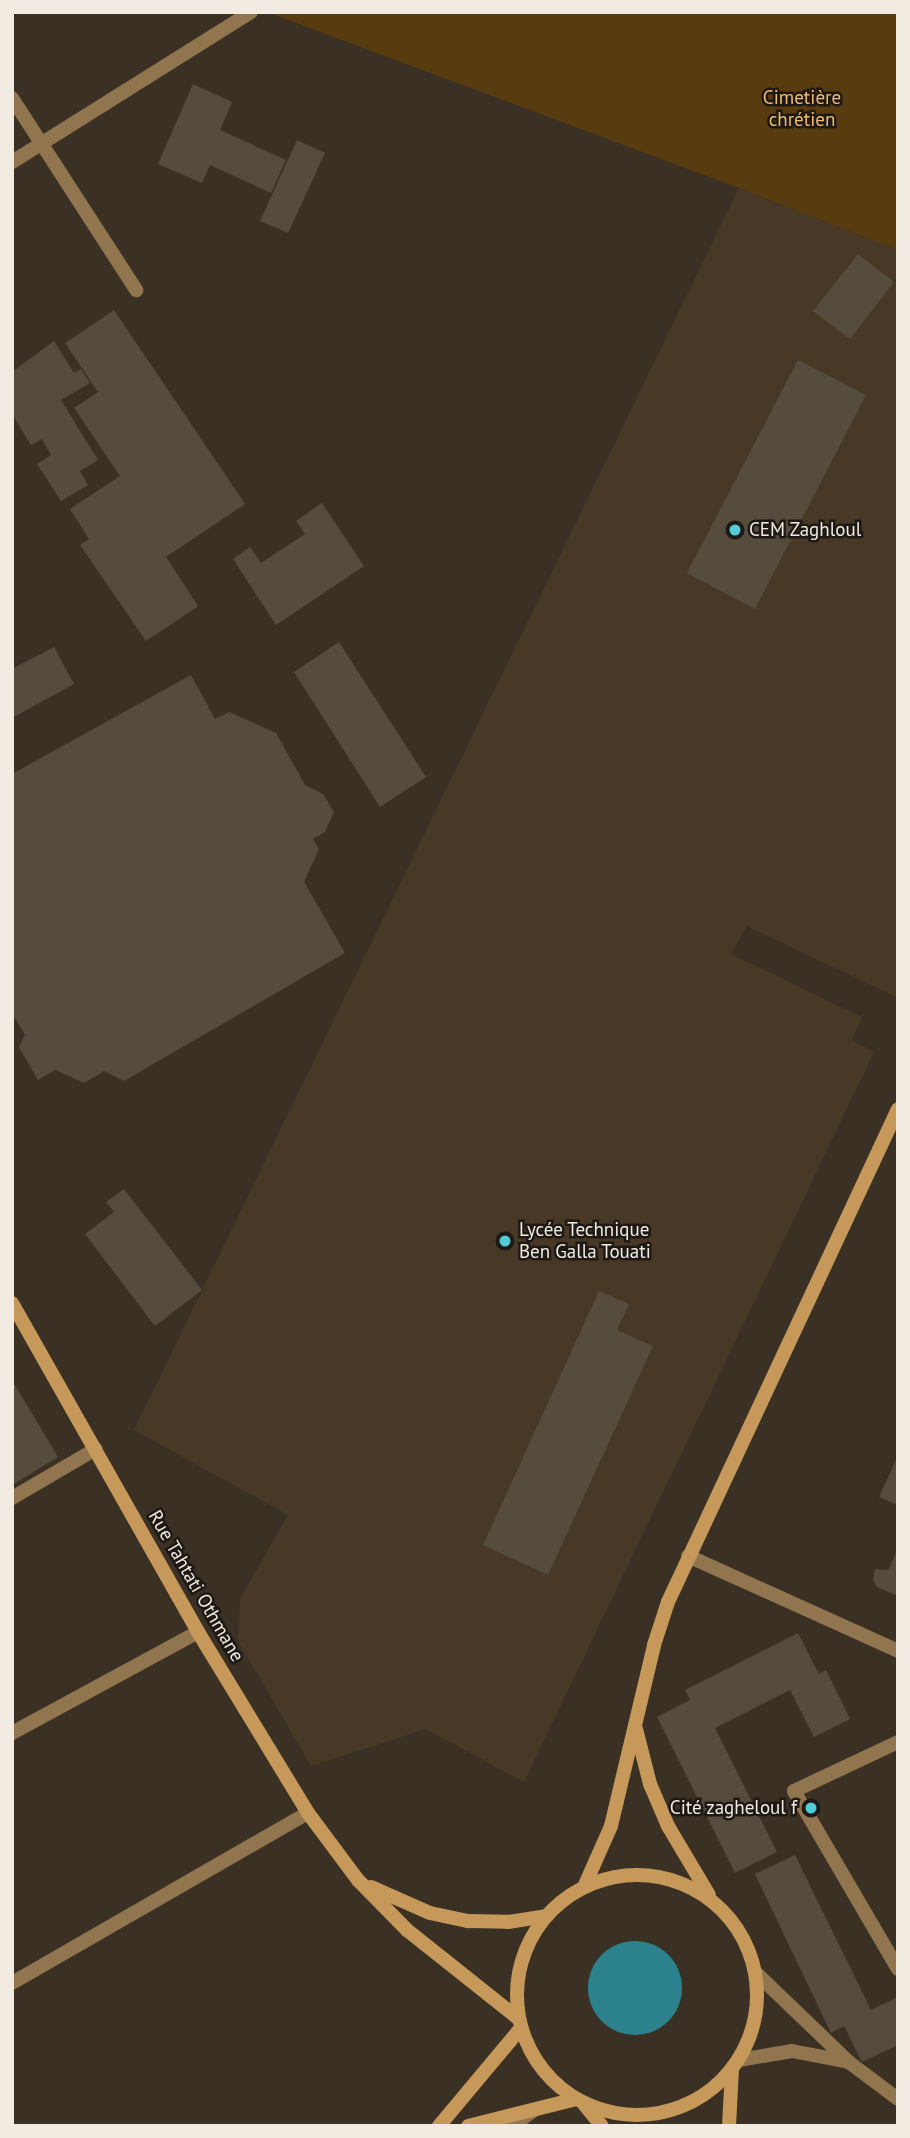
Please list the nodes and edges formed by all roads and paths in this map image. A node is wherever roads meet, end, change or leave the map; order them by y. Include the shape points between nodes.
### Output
1 (251, 12) edge
2 (12, 98) edge
3 (41, 143) junction
4 (12, 162) edge
5 (136, 290) dead end
6 (898, 1109) edge
7 (12, 1303) edge
8 (96, 1449) junction
9 (12, 1498) edge
10 (688, 1556) junction
11 (198, 1632) junction
12 (898, 1651) edge
13 (635, 1726) junction
14 (12, 1733) edge
15 (898, 1742) edge
16 (307, 1813) junction
17 (358, 1880) junction
18 (584, 1886) junction
19 (711, 1899) junction
20 (546, 1916) junction
21 (898, 1969) edge
22 (756, 1973) junction
23 (12, 1983) edge
24 (520, 2024) junction
25 (850, 2063) junction
26 (736, 2064) junction
27 (898, 2099) edge
28 (579, 2101) junction
29 (533, 2111) junction
30 (439, 2126) edge
31 (468, 2126) edge
32 (512, 2126) edge
33 (602, 2126) edge
34 (729, 2126) edge

1 - 3 street
2 - 3 street
3 - 4 street
3 - 5 street
6 - 10 main road
7 - 8 main road, Rue Tahtati Othmane
8 - 9 street
8 - 11 main road, Rue Tahtati Othmane
10 - 12 street
10 - 13 main road via 654,1645
11 - 14 street
11 - 16 main road, Rue Tahtati Othmane
13 - 18 main road via 611,1826
13 - 19 main road via 650,1784 668,1826
15 - 21 street via 794,1791
16 - 17 main road, Rue Tahtati Othmane
16 - 23 street
17 - 20 main road via 430,1913 468,1921 508,1922
17 - 24 main road, Rue Tahtati Othmane via 442,1960
18 - 19 main road via 636,1874 688,1885
18 - 20 main road
19 - 22 main road via 732,1920
20 - 24 main road via 530,1938 521,1964 516,1991
22 - 25 street
22 - 26 main road via 756,2018
24 - 28 main road via 541,2069
24 - 30 main road
25 - 26 street via 792,2051
25 - 27 street
26 - 28 main road via 709,2092 680,2108 625,2114
26 - 34 main road
28 - 29 main road
28 - 33 main road
29 - 31 main road
29 - 32 street

